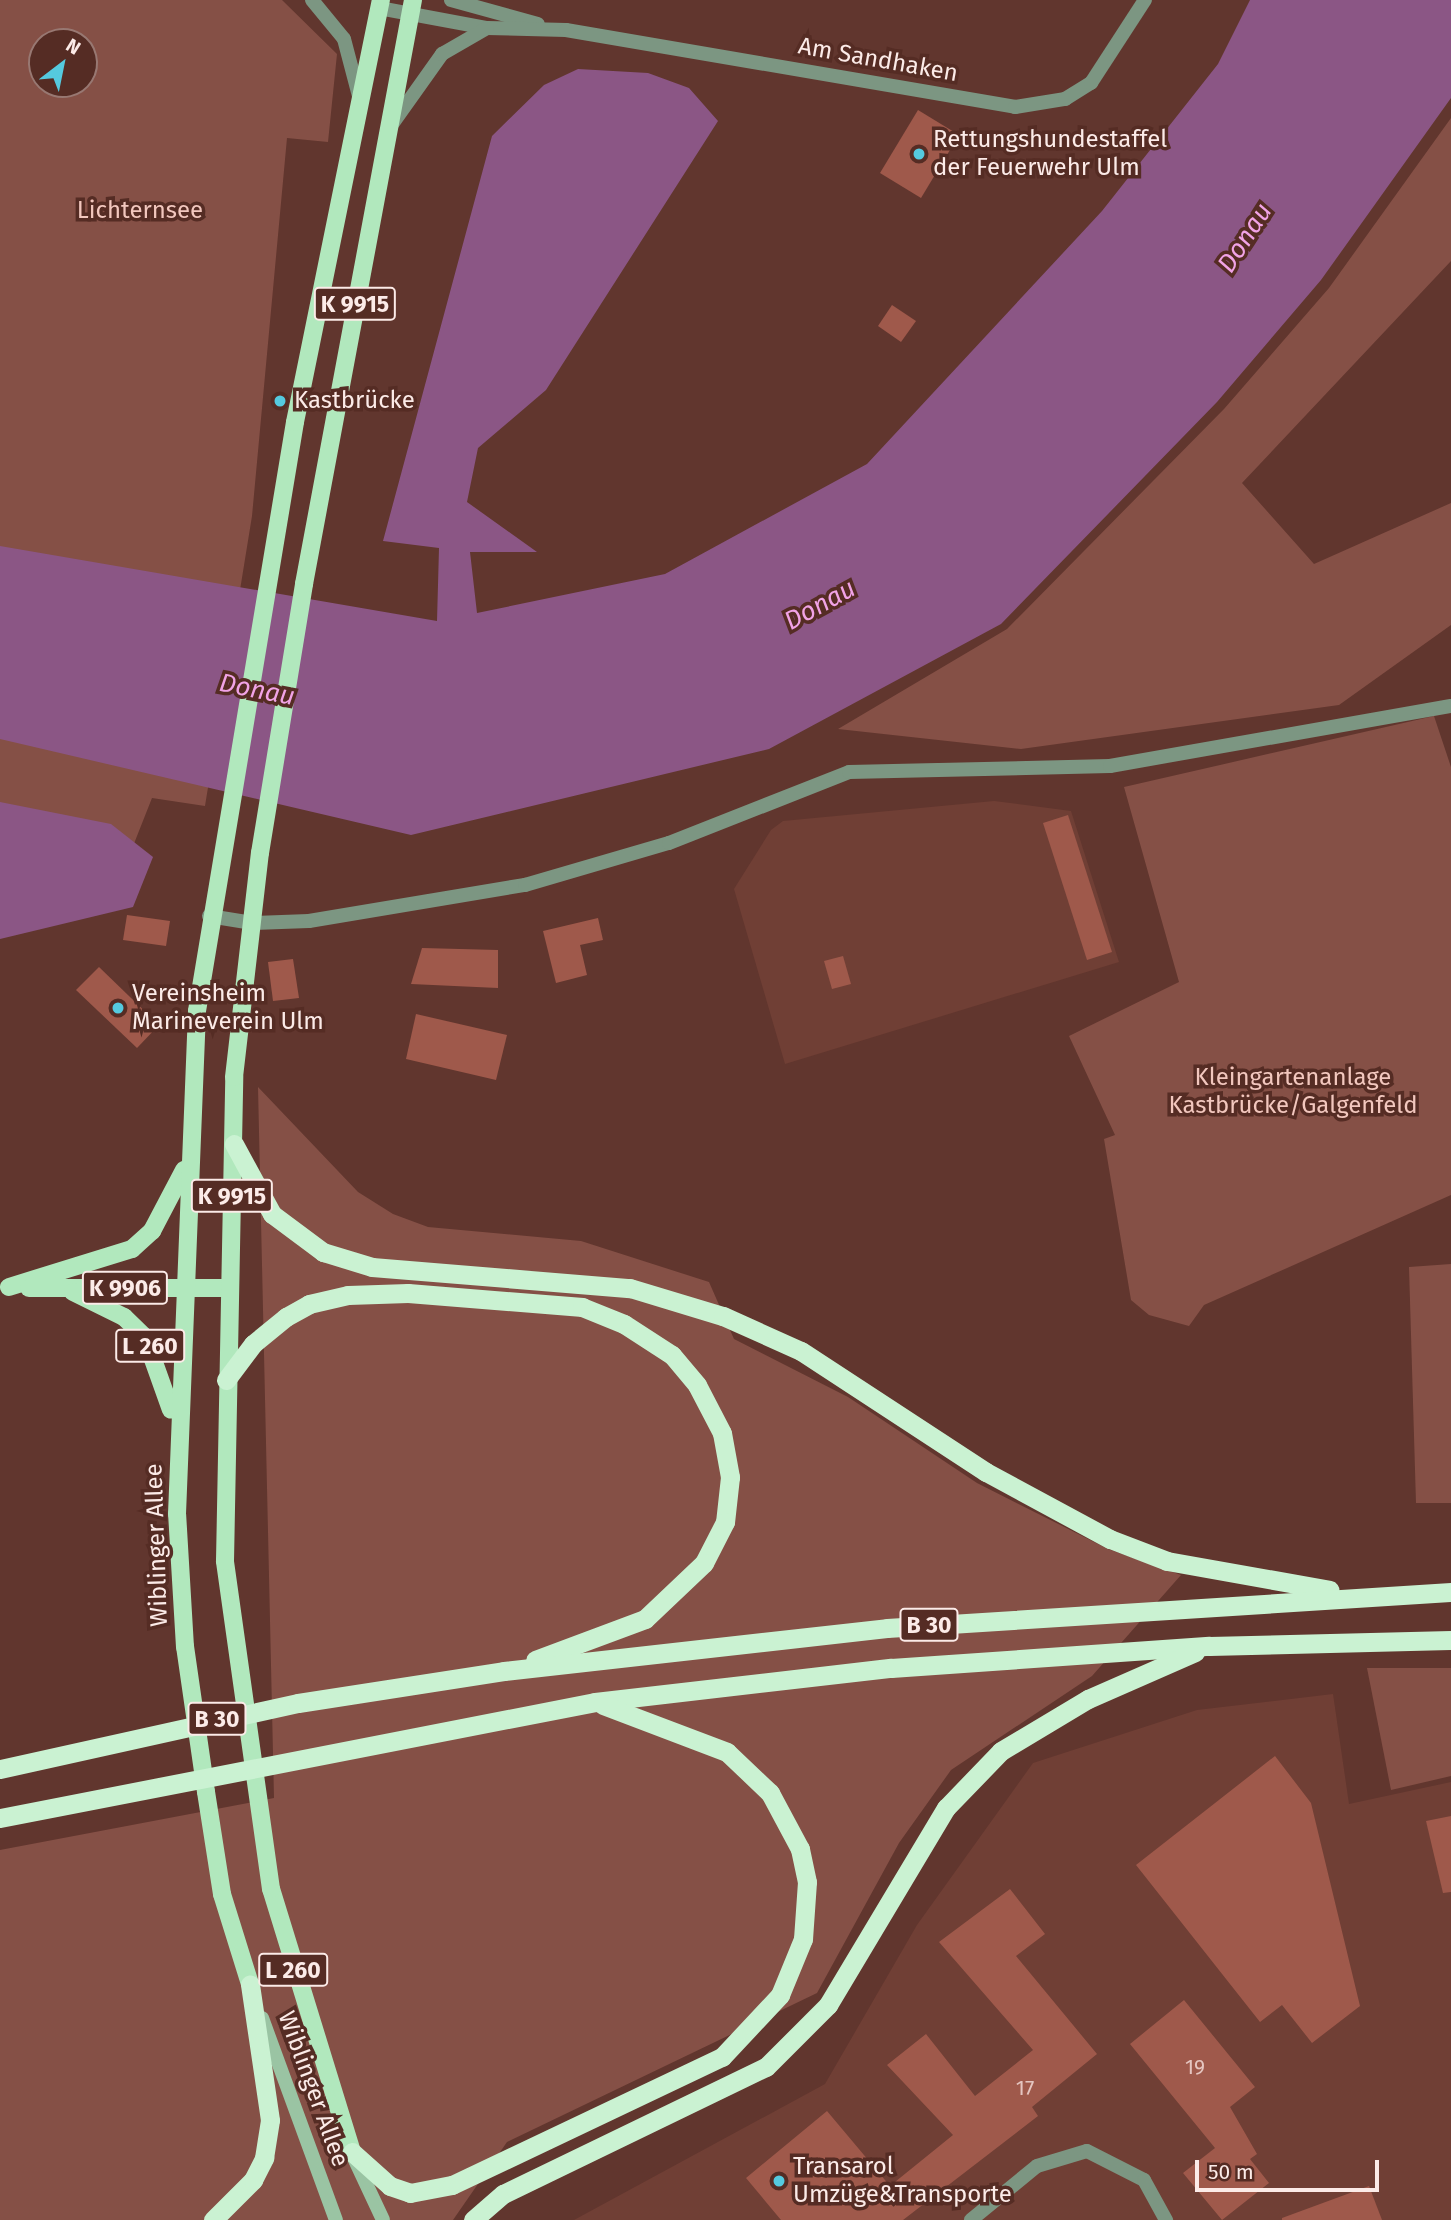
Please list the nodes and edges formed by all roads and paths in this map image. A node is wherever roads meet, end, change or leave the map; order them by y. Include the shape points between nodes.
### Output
1 (312, 0) edge
2 (451, 0) edge
3 (1144, 0) edge
4 (380, 4) edge
5 (412, 8) edge
6 (487, 28) junction
7 (556, 29) junction
8 (359, 97) junction
9 (387, 134) junction
10 (1451, 706) edge
11 (209, 916) junction
12 (252, 923) junction
13 (234, 1144) junction
14 (189, 1160) junction
15 (184, 1287) junction
16 (5, 1288) edge
17 (229, 1288) junction
18 (66, 1289) junction
19 (226, 1380) junction
20 (178, 1445) junction
21 (1451, 1592) edge
22 (1354, 1596) junction
23 (1451, 1640) edge
24 (1209, 1646) junction
25 (504, 1671) junction
26 (595, 1702) junction
27 (0, 1769) edge
28 (0, 1818) edge
29 (250, 1984) junction
30 (352, 2152) junction
31 (213, 2220) edge
32 (336, 2220) edge
33 (383, 2220) edge
34 (473, 2220) edge
35 (971, 2220) edge
36 (1166, 2220) edge

1 - 8 street via 344,38
2 - 7 street, Am Sandhaken
3 - 7 street, Am Sandhaken via 1091,83 1065,99 1015,107
4 - 5 street, Am Sandhaken
4 - 8 main road, K 9915
5 - 6 street, Am Sandhaken
5 - 9 main road, K 9915
6 - 7 street, Am Sandhaken
6 - 9 street via 442,54
8 - 11 main road, Wiblinger Allee / K 9915
9 - 12 main road, K 9915 via 304,584
10 - 12 street via 1110,766 849,772 682,838 525,885 309,920
11 - 12 street
11 - 14 main road, Wiblinger Allee / K 9915
12 - 13 main road, Wiblinger Allee / K 9915 via 233,1103
13 - 17 main road, Wiblinger Allee / K 9915
13 - 22 highway via 272,1214 323,1252 372,1266 630,1288 723,1316 801,1351 986,1472 1110,1539 1167,1561
14 - 15 main road, Wiblinger Allee / K 9915
14 - 16 main road via 152,1231 132,1249
15 - 17 main road, K 9906
15 - 18 main road, K 9906
15 - 20 main road, Wiblinger Allee / K 9915
16 - 18 main road, L 260
17 - 19 main road, Wiblinger Allee / K 9915
18 - 20 main road, L 260 via 124,1317 145,1337 167,1386
19 - 25 highway via 253,1344 286,1317 309,1304 348,1295 408,1293 582,1307 624,1324 672,1355 697,1385 722,1433 730,1478 726,1522 704,1563 645,1619
19 - 30 main road, Wiblinger Allee / L 260 via 225,1561 271,1889
20 - 29 main road, Wiblinger Allee / L 260 via 185,1647 222,1894
21 - 22 highway, B 30
22 - 25 highway, B 30 via 887,1628
23 - 24 highway, B 30
24 - 26 highway, B 30 via 891,1668
24 - 34 highway via 1088,1699 1001,1751 946,1808 828,2005 766,2067 503,2193
25 - 27 highway, B 30 via 298,1703
26 - 28 highway, B 30
26 - 30 highway via 727,1752 770,1793 800,1849 807,1882 803,1939 780,1995 722,2057 452,2185 410,2193 390,2186
29 - 31 highway via 270,2120 264,2158 253,2180
29 - 32 main road, Wiblinger Allee / L 260
30 - 33 main road, Wiblinger Allee / L 260
35 - 36 street via 1037,2166 1087,2151 1144,2180

